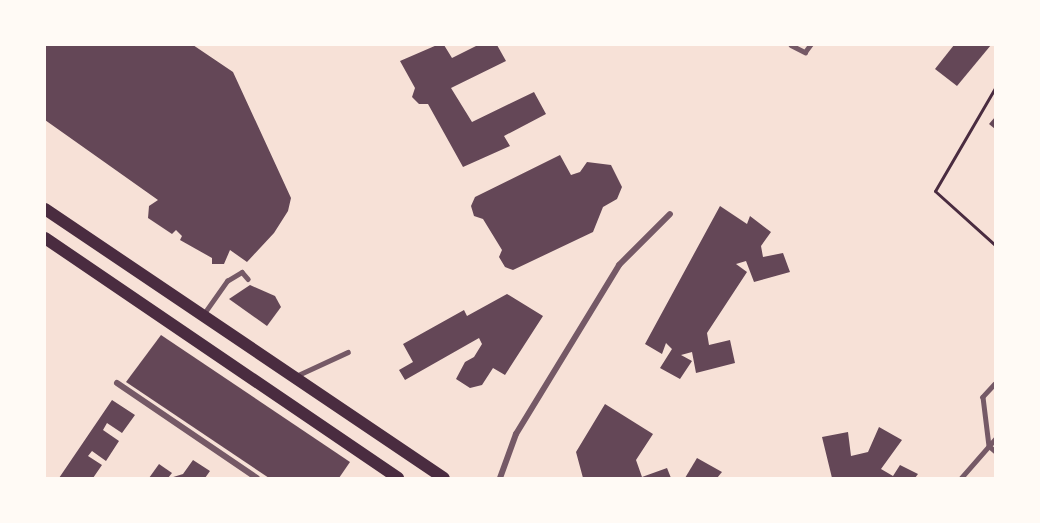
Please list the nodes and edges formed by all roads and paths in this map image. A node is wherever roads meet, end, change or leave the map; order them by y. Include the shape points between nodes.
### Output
1 (791, 45) edge
2 (810, 45) edge
3 (995, 88) edge
4 (45, 209) edge
5 (670, 214) dead end
6 (45, 238) edge
7 (995, 245) edge
8 (248, 279) dead end
9 (203, 315) junction
10 (348, 352) dead end
11 (295, 377) junction
12 (117, 383) dead end
13 (995, 384) edge
14 (995, 439) edge
15 (988, 446) junction
16 (995, 451) edge
17 (257, 478) edge
18 (398, 478) edge
19 (444, 478) edge
20 (500, 478) edge
21 (961, 478) edge

1 - 2 lane via 805,52
3 - 7 path via 935,191
4 - 9 main road
5 - 20 street via 619,265 516,434
6 - 18 main road
8 - 9 lane via 242,272 227,281
9 - 11 main road
10 - 11 lane
11 - 19 main road
12 - 17 street
13 - 15 lane via 983,397
14 - 15 lane
15 - 16 lane
15 - 21 lane

